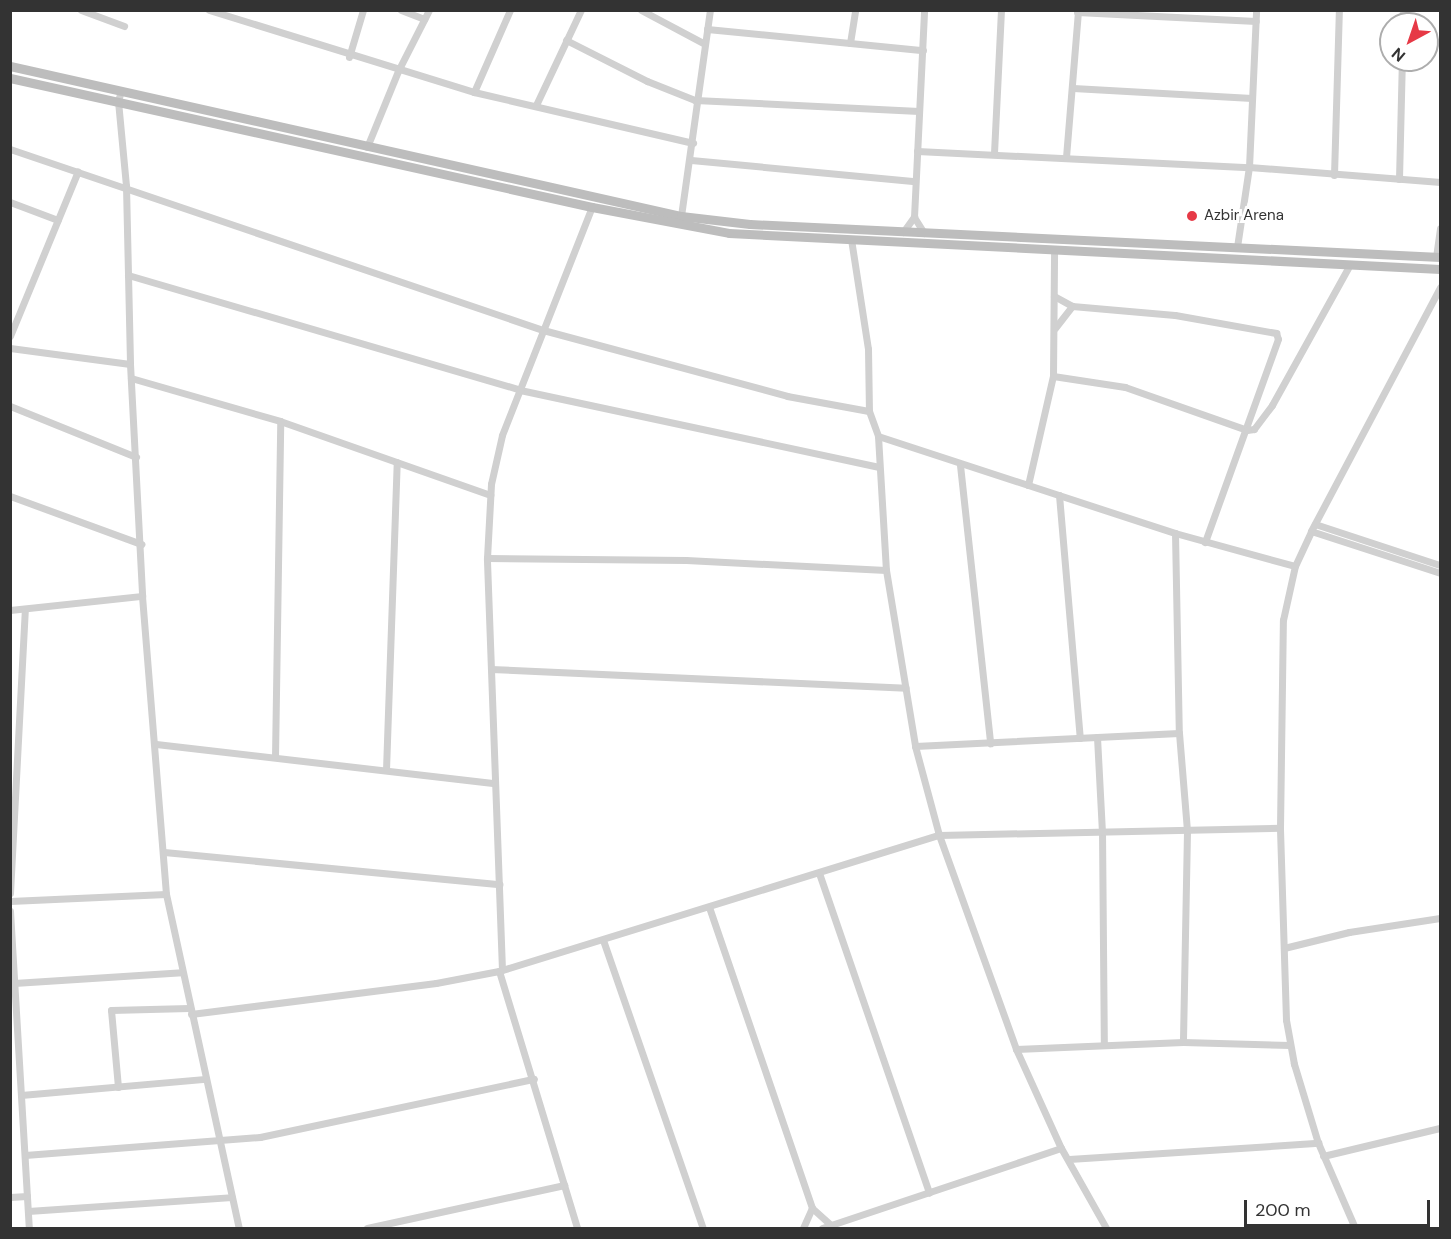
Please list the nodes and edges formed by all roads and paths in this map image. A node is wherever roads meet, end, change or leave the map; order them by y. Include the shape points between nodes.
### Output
1 (81, 10) edge
2 (209, 10) edge
3 (363, 10) edge
4 (401, 10) edge
5 (429, 10) edge
6 (510, 10) edge
7 (581, 10) edge
8 (710, 10) edge
9 (855, 10) edge
10 (924, 10) edge
11 (1001, 10) edge
12 (1256, 10) edge
13 (1339, 10) edge
14 (641, 11) edge
15 (1078, 11) edge
16 (424, 19) junction
17 (1256, 21) junction
18 (124, 26) dead end
19 (707, 29) junction
20 (566, 40) junction
21 (703, 43) junction
22 (850, 43) junction
23 (923, 50) junction
24 (349, 57) junction
25 (10, 66) edge
26 (398, 70) junction
27 (1402, 72) edge
28 (10, 78) edge
29 (1073, 88) junction
30 (121, 91) junction
31 (474, 92) junction
32 (1252, 98) junction
33 (695, 100) junction
34 (118, 101) junction
35 (536, 105) junction
36 (919, 111) junction
37 (693, 143) junction
38 (367, 147) junction
39 (10, 149) edge
40 (917, 151) junction
41 (994, 153) junction
42 (1066, 157) junction
43 (691, 160) junction
44 (1249, 167) junction
45 (78, 171) junction
46 (1334, 175) junction
47 (1399, 179) junction
48 (915, 181) junction
49 (1440, 182) edge
50 (126, 186) junction
51 (10, 202) edge
52 (607, 205) junction
53 (592, 207) junction
54 (681, 216) junction
55 (914, 217) junction
56 (58, 220) junction
57 (1440, 228) edge
58 (903, 232) junction
59 (924, 233) junction
60 (1009, 237) junction
61 (851, 239) junction
62 (1237, 247) junction
63 (1009, 248) junction
64 (1054, 251) junction
65 (1438, 257) edge
66 (1349, 266) junction
67 (1440, 269) edge
68 (128, 275) junction
69 (1440, 287) edge
70 (1054, 296) junction
71 (1072, 306) junction
72 (1055, 328) junction
73 (543, 330) junction
74 (10, 336) edge
75 (10, 348) edge
76 (130, 364) junction
77 (1053, 376) junction
78 (131, 378) junction
79 (520, 390) junction
80 (10, 406) edge
81 (869, 411) junction
82 (280, 421) junction
83 (1247, 430) junction
84 (878, 436) junction
85 (136, 457) junction
86 (397, 462) junction
87 (960, 465) junction
88 (878, 467) junction
89 (1028, 485) junction
90 (490, 495) junction
91 (1059, 495) junction
92 (10, 496) edge
93 (1313, 528) junction
94 (1175, 533) junction
95 (1205, 542) junction
96 (141, 544) junction
97 (487, 558) junction
98 (1440, 565) edge
99 (1295, 566) junction
100 (886, 570) junction
101 (1440, 573) edge
102 (142, 596) junction
103 (25, 609) junction
104 (10, 610) edge
105 (491, 669) junction
106 (906, 688) junction
107 (1179, 733) junction
108 (1097, 737) junction
109 (1080, 738) junction
110 (990, 743) junction
111 (156, 744) junction
112 (915, 746) junction
113 (275, 757) junction
114 (386, 770) junction
115 (495, 783) junction
116 (1280, 828) junction
117 (1102, 831) junction
118 (1187, 831) junction
119 (939, 835) junction
120 (164, 852) junction
121 (819, 873) junction
122 (499, 884) junction
123 (10, 893) edge
124 (166, 894) junction
125 (10, 901) edge
126 (709, 907) junction
127 (10, 911) edge
128 (1440, 918) edge
129 (603, 940) junction
130 (1284, 948) junction
131 (12, 969) edge
132 (501, 970) junction
133 (182, 972) junction
134 (14, 983) junction
135 (190, 1011) junction
136 (1183, 1042) junction
137 (1104, 1044) junction
138 (1290, 1045) junction
139 (1016, 1049) junction
140 (205, 1079) junction
141 (534, 1079) junction
142 (118, 1087) junction
143 (21, 1095) junction
144 (1440, 1128) edge
145 (220, 1141) junction
146 (1318, 1143) junction
147 (1061, 1148) junction
148 (25, 1155) junction
149 (1323, 1156) junction
150 (1069, 1159) junction
151 (564, 1185) junction
152 (929, 1193) junction
153 (27, 1196) junction
154 (10, 1197) edge
155 (232, 1197) junction
156 (812, 1209) junction
157 (28, 1211) junction
158 (832, 1226) junction
159 (28, 1228) edge
160 (239, 1228) edge
161 (368, 1228) edge
162 (577, 1228) edge
163 (703, 1228) edge
164 (802, 1228) edge
165 (822, 1228) edge
166 (1106, 1228) edge
167 (1355, 1228) edge

1 - 18 street
2 - 24 street
3 - 24 street
4 - 16 street
5 - 16 street
6 - 31 street
7 - 20 street
8 - 19 street
9 - 22 street
10 - 23 street
11 - 41 street
12 - 17 street
13 - 46 street
14 - 21 street
15 - 17 street
15 - 29 street
16 - 26 street
17 - 32 street
19 - 21 street
19 - 22 street
20 - 33 street via 647,81
20 - 35 street
21 - 33 street
22 - 23 street
23 - 36 street
24 - 26 street
25 - 30 main road
26 - 31 street
26 - 38 street
27 - 47 street
28 - 34 main road
29 - 32 street
29 - 42 street
30 - 34 street
30 - 38 main road
31 - 35 street
32 - 44 street
33 - 36 street
33 - 37 street
34 - 50 street
34 - 53 main road
35 - 37 street
36 - 40 street
37 - 43 street
38 - 52 main road
39 - 45 street
40 - 41 street
40 - 48 street
41 - 42 street
42 - 44 street
43 - 48 street
43 - 54 street
44 - 46 street
44 - 62 street
45 - 50 street
45 - 56 street
46 - 47 street
47 - 49 street
48 - 55 street
50 - 68 street
50 - 73 street
51 - 56 street
52 - 53 main road
52 - 54 main road
52 - 61 main road via 729,233
53 - 73 street
54 - 58 main road via 750,224
55 - 58 street
55 - 59 street
56 - 74 street
57 - 65 street
58 - 59 main road
59 - 60 main road
60 - 62 main road
60 - 63 main road
61 - 63 main road
61 - 81 street via 868,349
62 - 65 main road
63 - 64 main road
64 - 66 main road
64 - 70 street
66 - 67 main road
66 - 83 street via 1272,405 1257,427
68 - 76 street
68 - 79 street
69 - 93 street
70 - 71 street
70 - 72 street
71 - 72 street
71 - 83 street via 1175,315 1276,333 1278,339
72 - 77 street
73 - 79 street
73 - 81 street via 787,396
75 - 76 street
76 - 78 street
77 - 83 street via 1125,387
77 - 89 street
78 - 82 street
78 - 85 street
79 - 88 street
79 - 90 street via 502,435
80 - 85 street
81 - 84 street
82 - 86 street
82 - 113 street
83 - 95 street
84 - 87 street
84 - 88 street
85 - 96 street
86 - 90 street
86 - 114 street
87 - 89 street
87 - 110 street
88 - 100 street
89 - 91 street
90 - 97 street
91 - 94 street
91 - 109 street
92 - 96 street
93 - 98 street
93 - 99 street
93 - 101 street
94 - 95 street
94 - 107 street
95 - 99 street
96 - 102 street
97 - 100 street via 686,560
97 - 105 street
99 - 116 street via 1281,652
100 - 106 street
102 - 103 street
102 - 111 street
103 - 104 street
103 - 123 street
105 - 106 street
105 - 115 street
106 - 112 street
107 - 108 street
107 - 118 street
108 - 109 street
108 - 117 street
109 - 110 street
110 - 112 street
111 - 113 street
111 - 120 street
112 - 119 street
113 - 114 street
114 - 115 street
115 - 122 street
116 - 118 street
116 - 130 street
117 - 118 street
117 - 119 street
117 - 137 street
118 - 136 street
119 - 121 street
119 - 139 street
120 - 122 street
120 - 124 street
121 - 126 street
121 - 152 street
122 - 132 street
124 - 125 street
124 - 133 street
126 - 129 street
126 - 156 street
127 - 131 street
128 - 130 street via 1349,932
129 - 132 street
129 - 163 street
130 - 138 street
131 - 134 street
132 - 135 street via 436,983
132 - 141 street
133 - 134 street
133 - 135 street
134 - 143 street
135 - 140 street
135 - 142 street via 111,1010
136 - 137 street
136 - 138 street
137 - 139 street
138 - 146 street
139 - 147 street
140 - 142 street
140 - 145 street
141 - 145 street via 260,1137
141 - 151 street
142 - 143 street
143 - 148 street
144 - 149 street
145 - 148 street
145 - 155 street
146 - 149 street
146 - 150 street
147 - 150 street
147 - 152 street
148 - 153 street
149 - 167 street
150 - 166 street
151 - 161 street
151 - 162 street
152 - 158 street
153 - 154 street
153 - 157 street
155 - 157 street
155 - 160 street
156 - 158 street
156 - 164 street
157 - 159 street
158 - 165 street

